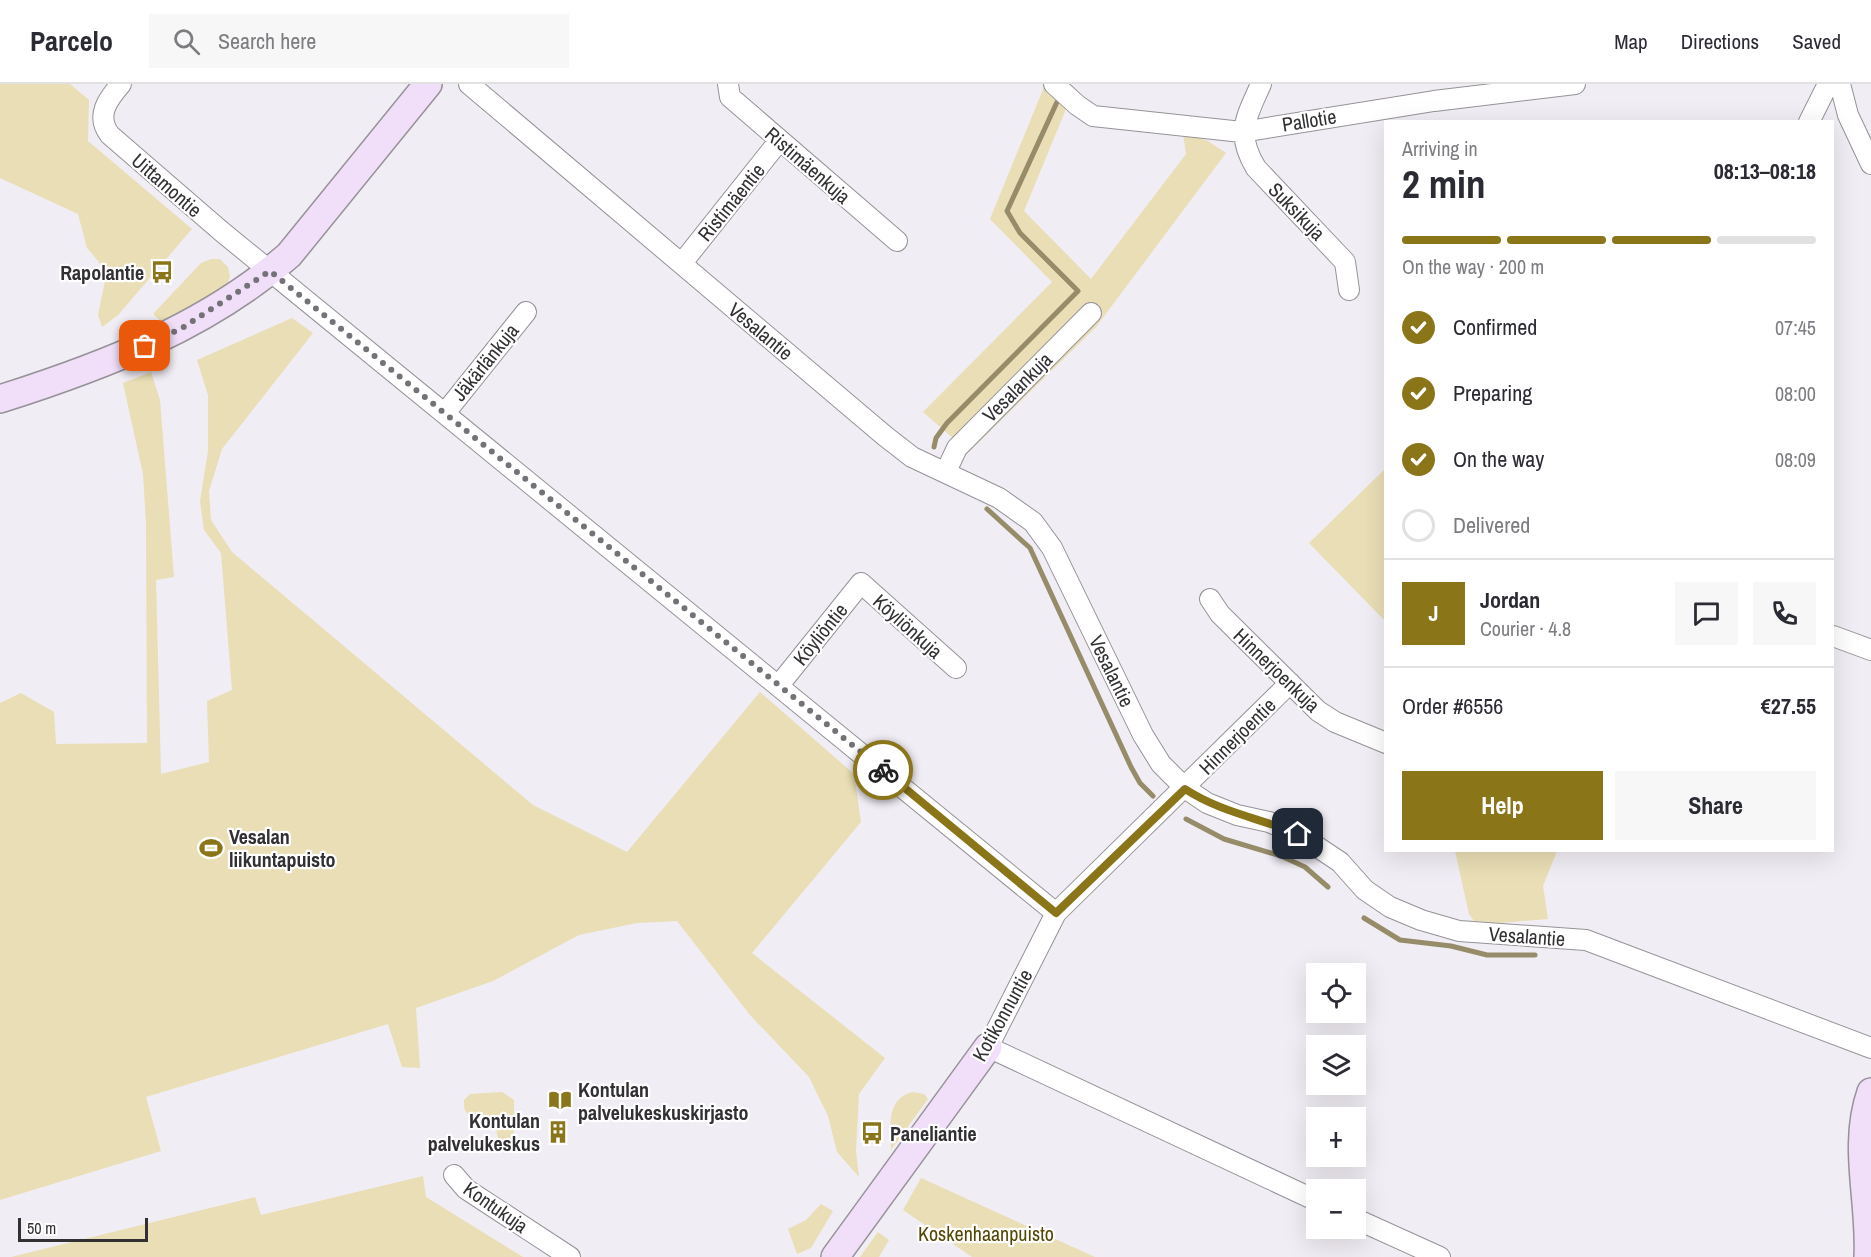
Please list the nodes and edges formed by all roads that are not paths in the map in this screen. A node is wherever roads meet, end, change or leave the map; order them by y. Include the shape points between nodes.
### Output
1 (121, 84) edge
2 (428, 84) edge
3 (470, 84) edge
4 (728, 84) edge
5 (1054, 84) edge
6 (1261, 84) edge
7 (1575, 84) edge
8 (1828, 84) edge
9 (1840, 84) edge
10 (1810, 120) edge
11 (1242, 132) junction
12 (780, 141) junction
13 (1871, 164) edge
14 (897, 241) dead end
15 (682, 263) junction
16 (270, 271) junction
17 (1349, 290) dead end
18 (526, 312) dead end
19 (1091, 313) dead end
20 (0, 399) edge
21 (445, 413) junction
22 (949, 465) dead end
23 (861, 583) joint
24 (1210, 599) dead end
25 (1834, 636) edge
26 (1871, 650) edge
27 (956, 668) dead end
28 (1290, 683) junction
29 (779, 685) junction
30 (1384, 742) edge
31 (1185, 789) junction
32 (1056, 913) junction
33 (988, 1047) junction
34 (1871, 1048) edge
35 (1871, 1092) edge
36 (454, 1175) dead end
37 (1306, 1196) edge
38 (1366, 1224) edge
39 (570, 1257) edge
40 (835, 1257) edge
41 (1440, 1257) edge
42 (1868, 1257) edge

1 - 16 street, Uittamontie via 103,112 110,135
2 - 16 street via 289,255
3 - 15 street, Vesalantie
4 - 12 street, Ristimäenkuja via 729,97
5 - 11 street, Pallotie via 1093,116
6 - 11 street
7 - 11 street, Pallotie via 1434,101
8 - 10 street
9 - 13 street via 1848,115
11 - 17 street, Suksikuja via 1256,168 1345,262
12 - 14 street, Ristimäenkuja
12 - 15 street, Ristimäentie
15 - 31 street, Vesalantie via 912,457 999,498 1033,522 1052,548 1143,735 1161,764
16 - 20 street via 164,337
16 - 21 street, Uittamontie
18 - 21 street, Jäkärlänkuja
19 - 22 street, Vesalankuja via 957,448
21 - 29 street, Uittamontie
23 - 27 street, Köyliönkuja
23 - 29 street, Köyliöntie
24 - 28 street, Hinnerjoenkuja via 1220,614
25 - 26 street
28 - 30 street, Hinnerjoenkuja via 1325,717
28 - 31 street, Hinnerjoentie
29 - 32 street, Uittamontie
31 - 32 street, Kotikonnuntie
31 - 34 street, Vesalantie via 1237,815 1298,834 1340,862 1365,890 1390,907 1421,920 1459,931 1586,940
32 - 33 street, Kotikonnuntie
33 - 37 street
33 - 40 street, Kotikonnuntie
35 - 42 street via 1862,1140 1870,1221
36 - 39 street, Kontukuja via 466,1189
38 - 41 street

